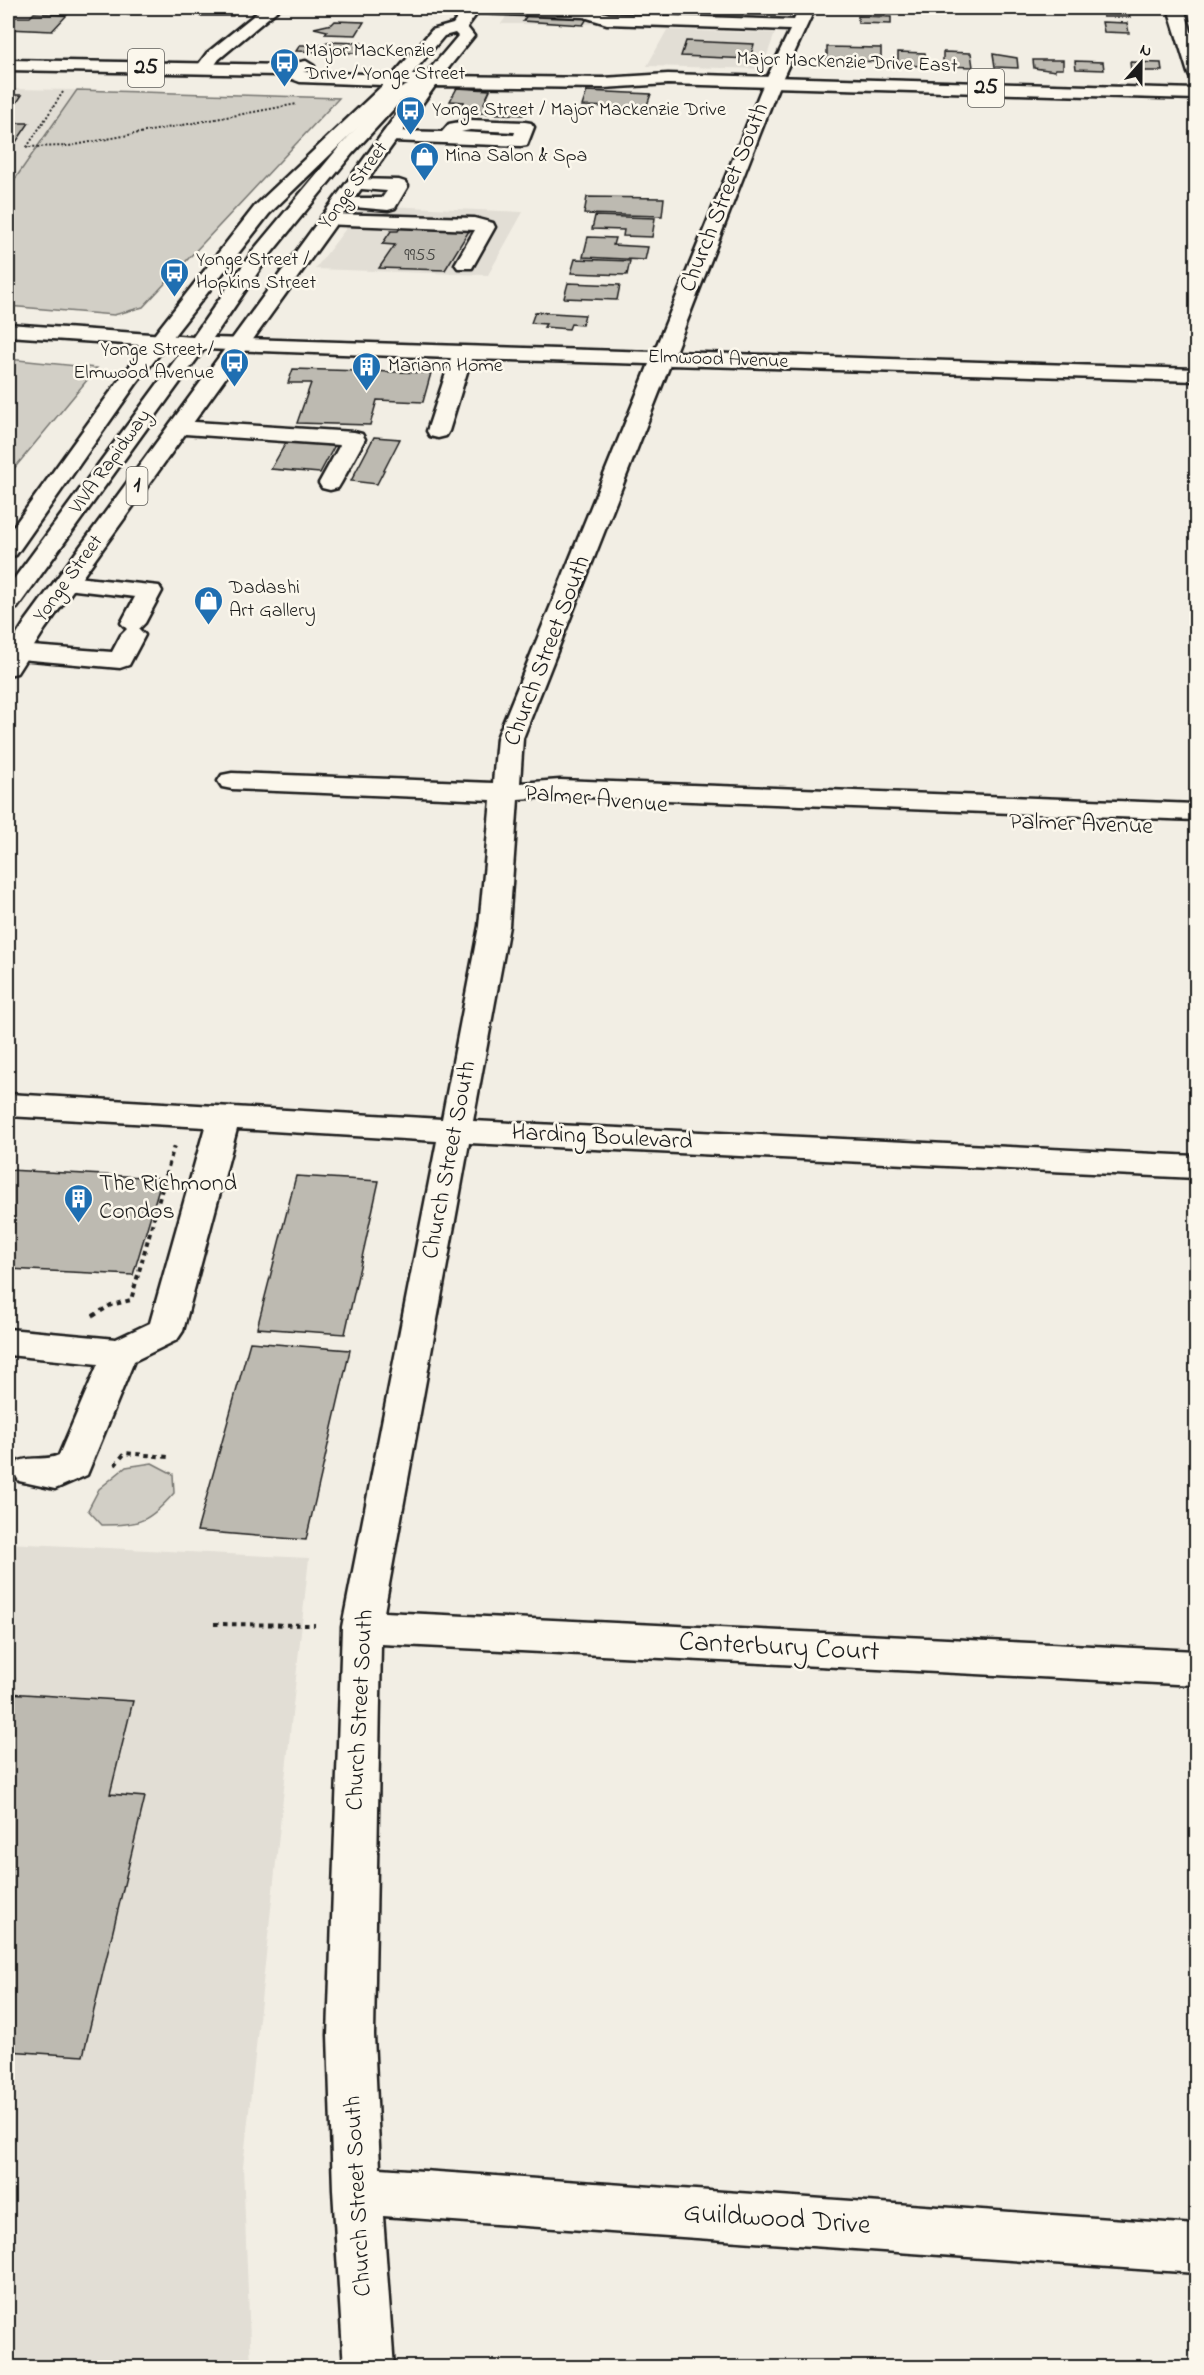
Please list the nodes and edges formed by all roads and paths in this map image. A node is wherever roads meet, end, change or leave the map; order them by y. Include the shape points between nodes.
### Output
1 (473, 8) edge
2 (807, 8) edge
3 (1176, 8) edge
4 (273, 11) edge
5 (799, 25) junction
6 (459, 27) junction
7 (8, 65) edge
8 (203, 69) junction
9 (1197, 73) edge
10 (403, 74) junction
11 (435, 75) junction
12 (775, 81) junction
13 (63, 92) dead end
14 (1197, 94) edge
15 (305, 103) dead end
16 (390, 136) junction
17 (447, 137) dead end
18 (344, 142) junction
19 (354, 184) junction
20 (342, 201) junction
21 (329, 220) junction
22 (393, 222) junction
23 (380, 240) dead end
24 (465, 264) dead end
25 (8, 330) edge
26 (161, 341) junction
27 (198, 343) junction
28 (239, 345) junction
29 (463, 352) junction
30 (661, 358) junction
31 (1197, 375) edge
32 (179, 428) junction
33 (438, 431) dead end
34 (330, 483) dead end
35 (8, 550) edge
36 (67, 583) junction
37 (8, 603) edge
38 (13, 661) edge
39 (232, 781) dead end
40 (506, 792) junction
41 (1197, 812) edge
42 (1197, 830) edge
43 (8, 1105) edge
44 (224, 1118) junction
45 (456, 1131) junction
46 (175, 1142) dead end
47 (1197, 1167) edge
48 (91, 1317) dead end
49 (8, 1342) edge
50 (120, 1353) junction
51 (8, 1389) edge
52 (8, 1412) edge
53 (32, 1472) dead end
54 (214, 1624) dead end
55 (315, 1625) dead end
56 (362, 1627) junction
57 (1197, 1668) edge
58 (357, 2190) junction
59 (1197, 2249) edge
60 (369, 2367) edge

1 - 5 street via 586,12 607,19
1 - 6 street, Yonge Street
2 - 5 street, Church Street South
3 - 9 street
4 - 8 street via 213,56
5 - 12 street, Church Street South
6 - 10 street, Yonge Street via 438,33
6 - 11 street, Yonge Street via 466,36
7 - 8 street, 25
8 - 10 street, 25 via 284,70 300,77
10 - 11 street, 25
10 - 18 street, Yonge Street
11 - 12 street, Major MacKenzie Drive East / 25 via 603,83 640,79
11 - 16 street, Yonge Street / 1
11 - 18 street, VIVA Rapidway via 394,98
12 - 14 street, Major MacKenzie Drive East / 25
12 - 30 street, Church Street South via 768,90
13 - 15 path via 27,147 69,146
16 - 17 street
16 - 19 street, Yonge Street / 1
18 - 26 street, Yonge Street via 262,210
18 - 27 street, VIVA Rapidway
19 - 20 street, Yonge Street / 1
19 - 20 street via 399,186 388,204
20 - 21 street, Yonge Street / 1
21 - 22 street
21 - 28 street, Yonge Street / 1
22 - 23 street
22 - 24 street via 486,226
25 - 26 street, Elmwood Avenue
26 - 27 street, Elmwood Avenue
26 - 35 street, Yonge Street
27 - 28 street, Elmwood Avenue
27 - 37 street, VIVA Rapidway
28 - 29 street, Elmwood Avenue
28 - 32 street, Yonge Street / 1
29 - 30 street, Elmwood Avenue
29 - 33 street
30 - 31 street, Elmwood Avenue
30 - 40 street, Church Street South via 510,738
32 - 34 street via 354,439
32 - 36 street, Yonge Street / 1
36 - 38 street, Yonge Street / 1
36 - 38 street via 150,591 120,660
39 - 40 street
40 - 41 street, Palmer Avenue via 560,788
40 - 42 street, Palmer Avenue via 574,803
40 - 45 street, Church Street South via 494,926
43 - 44 street, Harding Boulevard
44 - 45 street, Harding Boulevard
44 - 50 street via 165,1331
45 - 47 street, Harding Boulevard
45 - 56 street, Church Street South
46 - 48 path via 131,1300 105,1307
49 - 50 street
50 - 53 street via 74,1465 55,1474
51 - 52 path
54 - 55 path
56 - 57 street, Canterbury Court
56 - 58 street, Church Street South via 351,2035
58 - 59 street, Guildwood Drive
58 - 60 street, Church Street South

